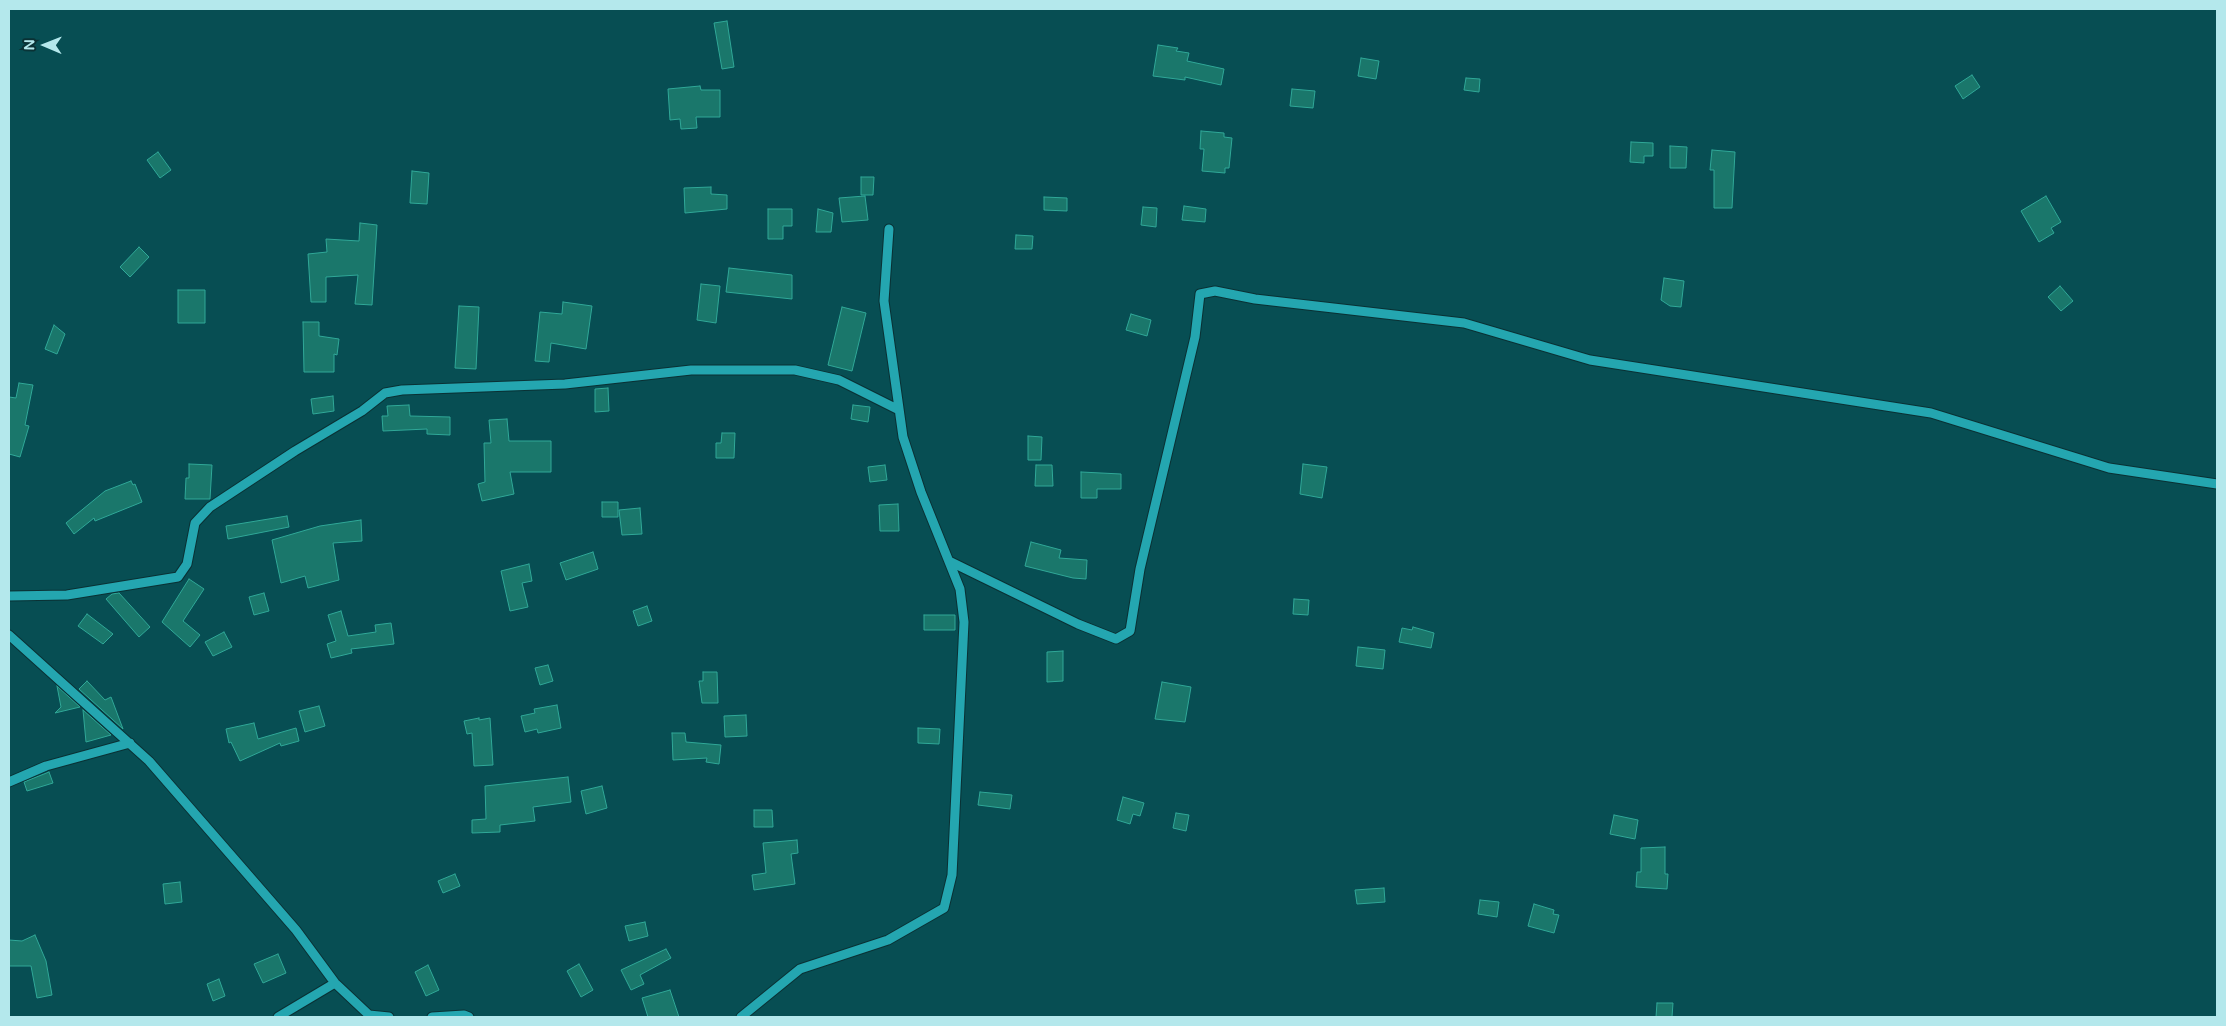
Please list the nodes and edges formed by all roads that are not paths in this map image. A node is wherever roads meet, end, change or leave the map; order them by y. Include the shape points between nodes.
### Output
1 (889, 229) dead end
2 (899, 410) junction
3 (2217, 484) edge
4 (949, 561) junction
5 (9, 596) edge
6 (9, 635) edge
7 (130, 744) junction
8 (9, 782) edge
9 (335, 983) junction
10 (281, 1016) edge
11 (389, 1017) edge
12 (432, 1017) edge
13 (469, 1017) edge
14 (741, 1017) edge

1 - 2 street via 884,300
2 - 4 street via 903,437
2 - 5 street via 839,380 795,370 691,370 565,384 385,393 362,412 210,507 195,523 187,564 178,577 67,596
3 - 4 street via 2109,468 1930,413 1590,360 1464,323 1255,299 1216,291 1200,294 1195,337 1140,569 1130,630 1116,639
4 - 14 street via 960,589 964,622 952,875 944,908 888,940 800,969
6 - 7 street
7 - 8 street via 46,766
7 - 9 street via 149,760 296,930
9 - 10 street
9 - 11 street via 369,1015
12 - 13 street via 464,1014

